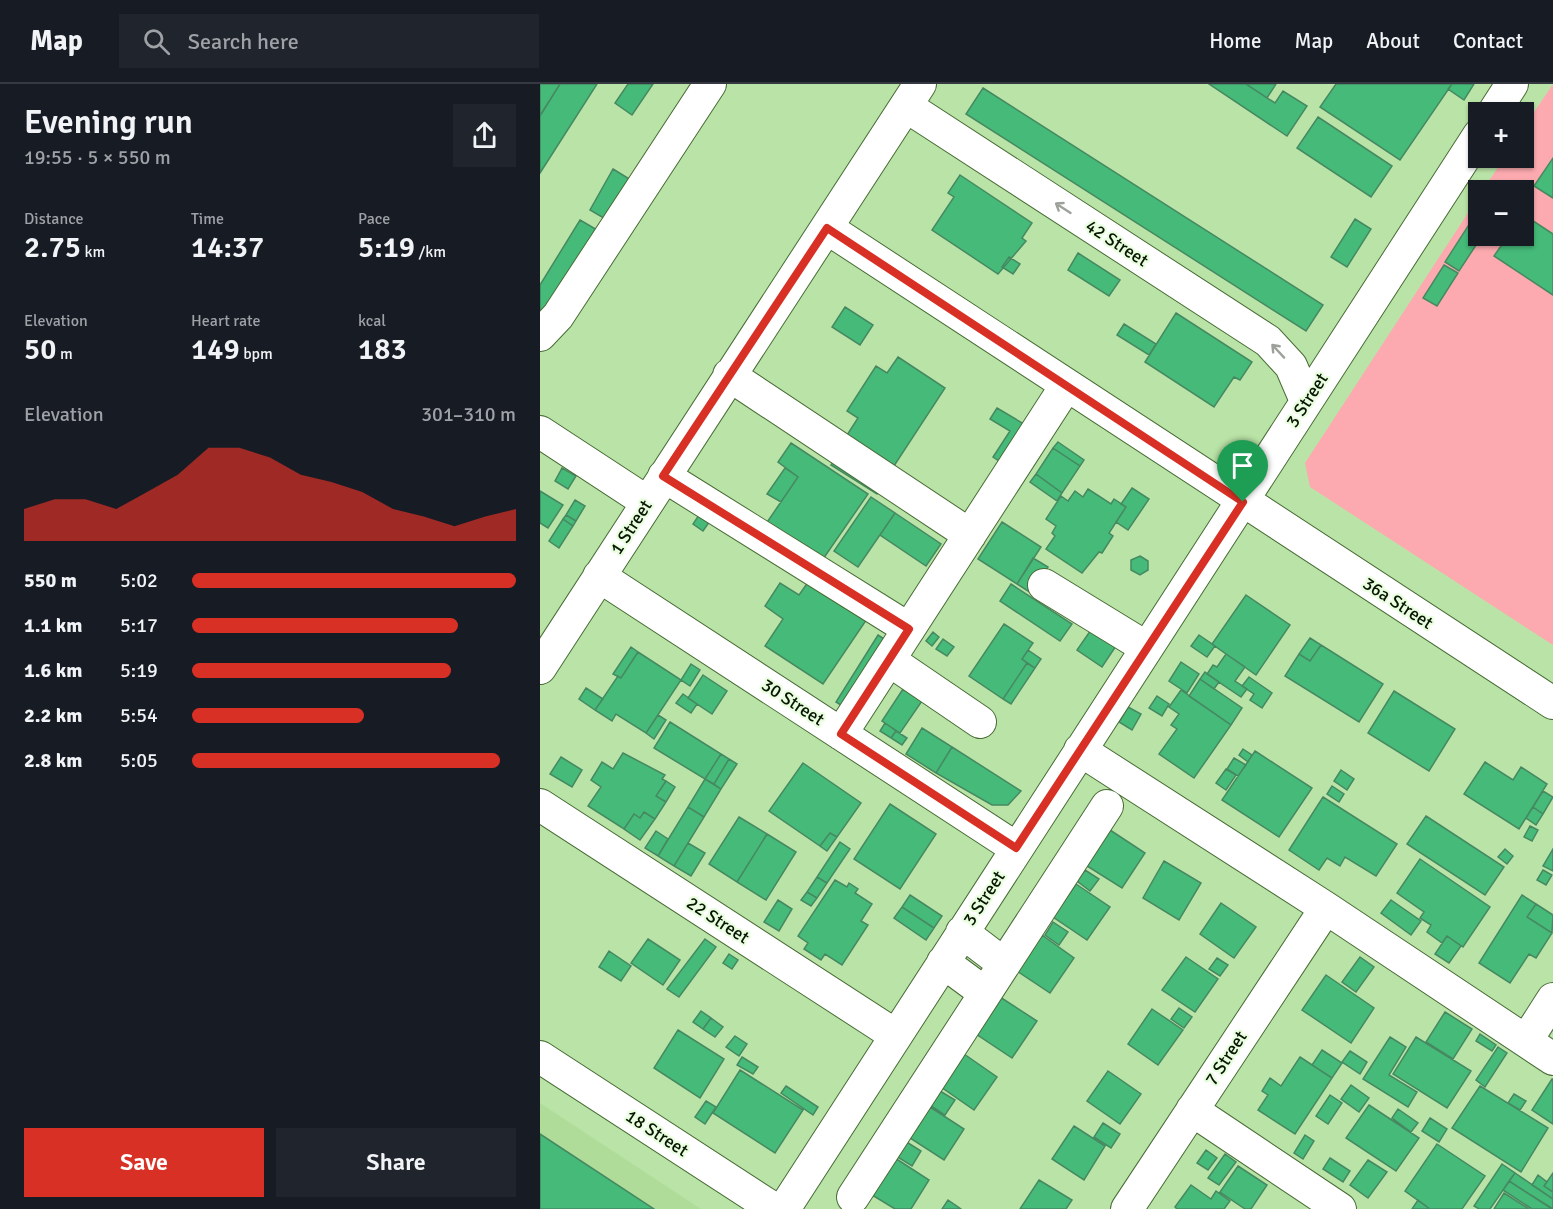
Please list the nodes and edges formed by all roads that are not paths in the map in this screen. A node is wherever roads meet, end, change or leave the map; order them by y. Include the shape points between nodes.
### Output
1 (710, 84) edge
2 (1512, 84) edge
3 (913, 95) edge
4 (1500, 102) edge
5 (1468, 152) edge
6 (827, 228) junction
7 (540, 335) edge
8 (729, 375) junction
9 (1066, 386) junction
10 (1306, 401) junction
11 (540, 432) edge
12 (663, 476) junction
13 (647, 502) junction
14 (1243, 502) junction
15 (970, 535) junction
16 (599, 576) junction
17 (1044, 585) dead end
18 (909, 629) junction
19 (1147, 648) junction
20 (889, 660) junction
21 (540, 668) edge
22 (1553, 703) edge
23 (980, 722) dead end
24 (841, 734) junction
25 (1080, 750) junction
26 (540, 805) edge
27 (1107, 806) dead end
28 (1016, 848) junction
29 (1326, 908) junction
30 (962, 932) junction
31 (943, 962) junction
32 (1005, 964) junction
33 (986, 993) junction
34 (1553, 999) edge
35 (895, 1035) junction
36 (1526, 1041) junction
37 (540, 1057) edge
38 (1553, 1059) edge
39 (1192, 1110) junction
40 (853, 1197) dead end
41 (774, 1209) edge
42 (784, 1209) edge
43 (1127, 1209) edge
44 (1340, 1209) edge

1 - 7 street via 558,316
2 - 4 street
3 - 6 street, 1 Street
10 -> 3 street, 42 Street via 1291,366 1268,341
5 - 10 street, 3 Street
6 - 8 street, 1 Street
6 - 9 street, 36a Street
8 - 12 street, 1 Street
8 - 15 street
9 - 14 street, 36a Street
9 - 15 street
10 - 14 street, 3 Street
11 - 13 street
12 - 13 street, 1 Street
12 - 18 street
13 - 16 street, 1 Street
14 - 19 street, 3 Street
14 - 22 street, 36a Street
15 - 18 street
16 - 21 street, 1 Street
16 - 24 street, 30 Street
17 - 19 street
18 - 20 street
19 - 25 street, 3 Street
20 - 23 street
20 - 24 street
24 - 28 street, 30 Street
25 - 28 street, 3 Street
25 - 29 street
26 - 35 street, 22 Street
27 - 32 street
28 - 30 street, 3 Street
29 - 36 street
29 - 39 street, 7 Street
30 - 31 street, 3 Street
30 - 32 street
31 - 33 street
31 - 35 street, 3 Street
32 - 33 street
33 - 40 street
34 - 36 street
35 - 42 street, 3 Street
36 - 38 street
37 - 41 street, 18 Street
39 - 43 street, 7 Street
39 - 44 street

